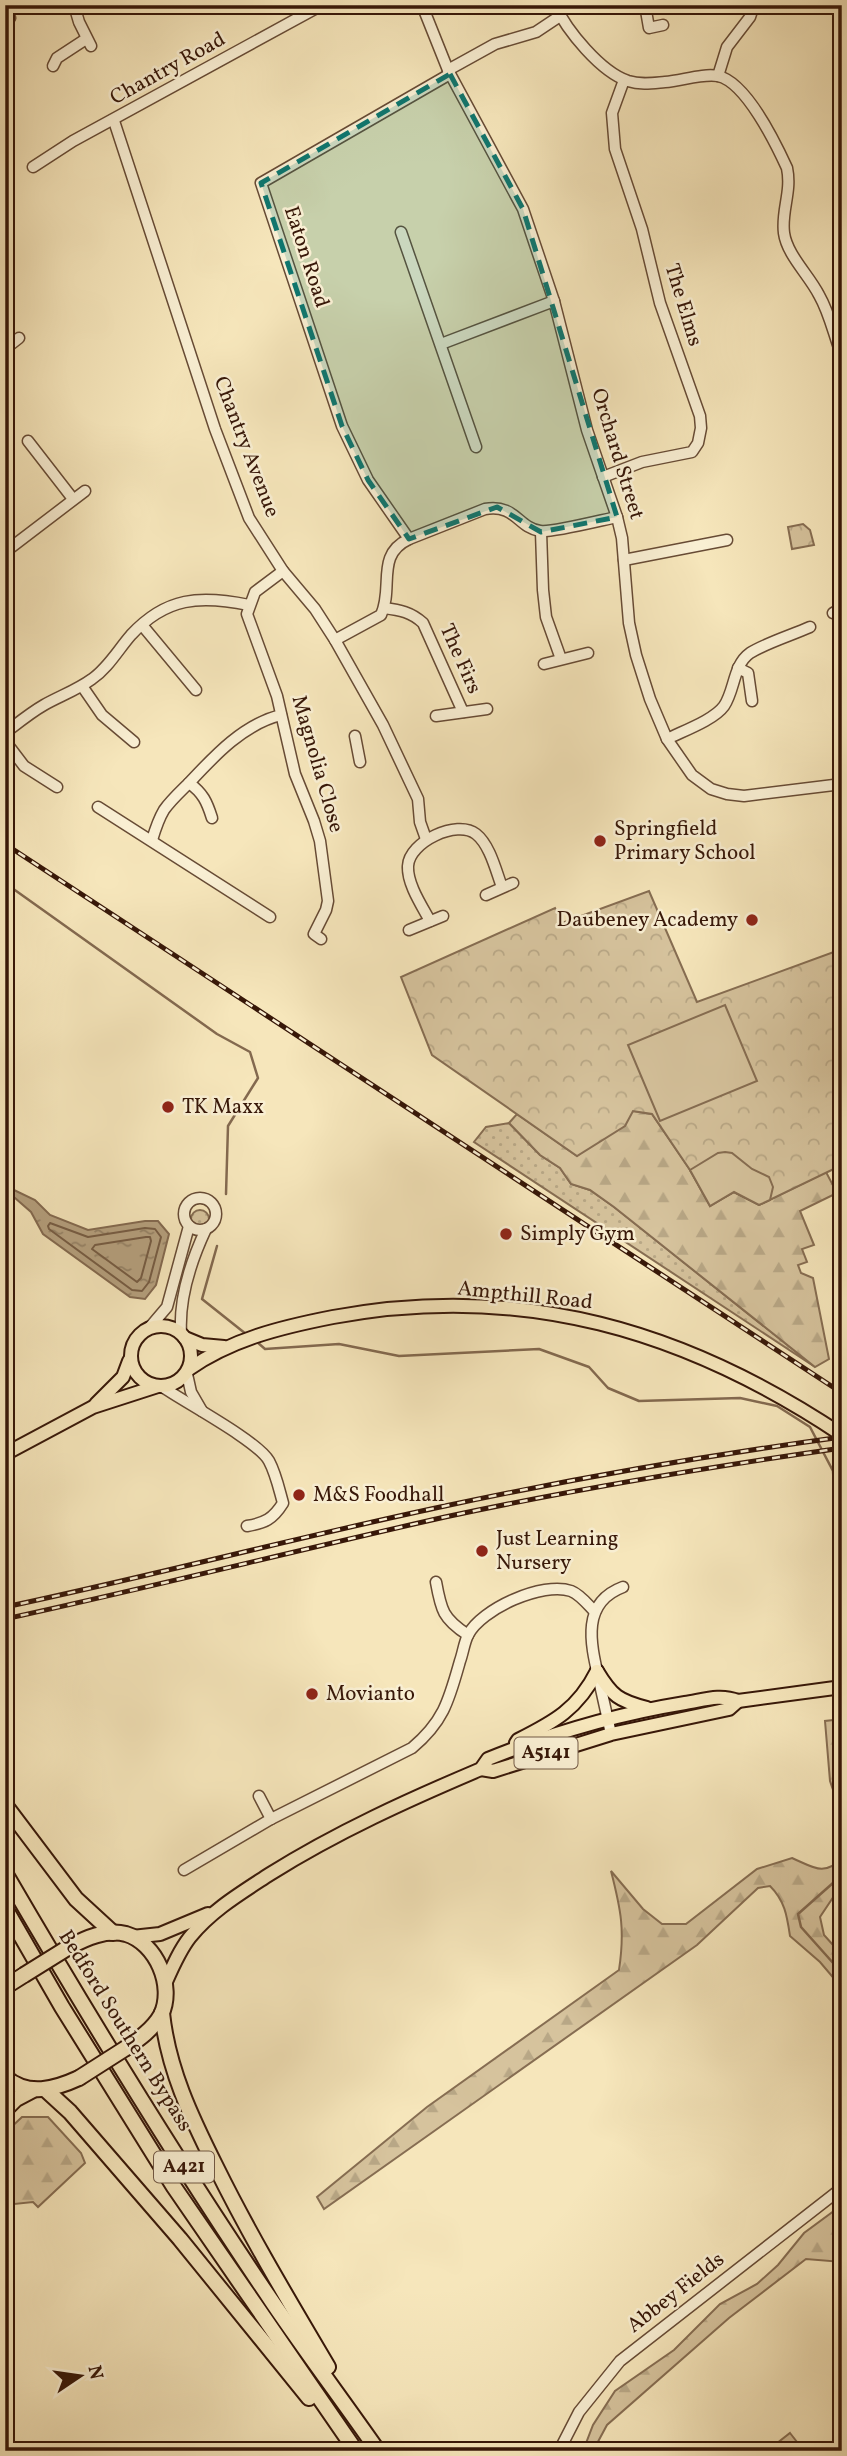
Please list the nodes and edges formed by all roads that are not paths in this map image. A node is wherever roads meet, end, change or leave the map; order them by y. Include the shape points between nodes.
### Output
1 (74, 5) edge
2 (322, 5) edge
3 (422, 5) edge
4 (555, 5) edge
5 (645, 5) edge
6 (754, 5) edge
7 (560, 16) junction
8 (663, 25) dead end
9 (52, 60) dead end
10 (449, 72) junction
11 (718, 76) junction
12 (624, 79) junction
13 (114, 121) junction
14 (33, 167) dead end
15 (401, 232) dead end
16 (554, 301) junction
17 (19, 338) dead end
18 (441, 344) junction
19 (6, 347) edge
20 (842, 356) edge
21 (28, 441) dead end
22 (476, 447) dead end
23 (603, 477) junction
24 (85, 491) dead end
25 (73, 499) junction
26 (617, 517) junction
27 (541, 532) junction
28 (409, 539) junction
29 (727, 540) dead end
30 (5, 552) edge
31 (624, 560) junction
32 (283, 570) junction
33 (249, 605) junction
34 (384, 608) junction
35 (142, 625) junction
36 (810, 627) dead end
37 (335, 640) junction
38 (588, 653) dead end
39 (561, 659) junction
40 (544, 664) dead end
41 (738, 668) junction
42 (82, 686) junction
43 (196, 690) dead end
44 (752, 701) dead end
45 (487, 709) dead end
46 (463, 712) junction
47 (281, 715) junction
48 (436, 716) dead end
49 (5, 733) edge
50 (355, 736) dead end
51 (667, 738) junction
52 (5, 741) edge
53 (134, 742) dead end
54 (360, 762) dead end
55 (189, 783) junction
56 (842, 784) edge
57 (57, 787) dead end
58 (98, 807) dead end
59 (212, 818) dead end
60 (426, 839) junction
61 (152, 840) junction
62 (513, 883) dead end
63 (502, 887) junction
64 (486, 895) dead end
65 (443, 916) dead end
66 (270, 917) dead end
67 (430, 921) junction
68 (409, 930) dead end
69 (321, 939) dead end
70 (189, 1226) junction
71 (206, 1229) junction
72 (150, 1328) junction
73 (183, 1336) junction
74 (224, 1348) junction
75 (130, 1361) junction
76 (188, 1372) junction
77 (160, 1386) junction
78 (93, 1407) junction
79 (202, 1411) junction
80 (842, 1435) edge
81 (5, 1454) edge
82 (247, 1526) dead end
83 (436, 1582) dead end
84 (623, 1587) dead end
85 (595, 1612) junction
86 (468, 1635) junction
87 (597, 1671) junction
88 (842, 1687) edge
89 (738, 1701) junction
90 (650, 1709) junction
91 (607, 1719) junction
92 (611, 1734) junction
93 (512, 1750) junction
94 (481, 1769) junction
95 (259, 1796) dead end
96 (5, 1805) edge
97 (271, 1819) junction
98 (184, 1870) dead end
99 (5, 1873) edge
100 (5, 1908) edge
101 (216, 1910) junction
102 (113, 1933) junction
103 (132, 1937) junction
104 (165, 1984) junction
105 (5, 1987) edge
106 (162, 2013) junction
107 (5, 2077) edge
108 (40, 2090) junction
109 (5, 2110) edge
110 (842, 2188) edge
111 (354, 2451) edge
112 (378, 2451) edge
113 (559, 2451) edge

1 - 9 street via 89,42
2 - 13 street, Chantry Road
3 - 10 street, Orchard Street
4 - 7 street
5 - 8 street via 649,28
6 - 11 street via 727,47
7 - 10 street via 536,32 495,44
7 - 12 street via 583,47
10 - 16 street, Orchard Street via 523,209
10 - 28 street, Eaton Road via 261,183 342,426 368,481
11 - 12 street via 652,83
11 - 20 street via 744,94 787,168 790,181 784,234 829,315
12 - 23 street, The Elms via 612,113 615,149 701,428 692,452 642,461
13 - 14 street, Chantry Road
13 - 32 street, Chantry Avenue via 215,429 250,518
15 - 18 street
16 - 18 street
16 - 23 street, Orchard Street
17 - 19 street
18 - 22 street
21 - 25 street
23 - 26 street, Orchard Street
24 - 25 street
25 - 30 street
26 - 27 street
26 - 31 street, Orchard Street
27 - 28 street via 497,507
27 - 39 street via 546,617
28 - 34 street via 389,558
29 - 31 street
31 - 51 street, Orchard Street via 636,655
32 - 33 street via 255,592
32 - 37 street, Chantry Avenue
33 - 35 street via 194,599 167,607
33 - 47 street, Magnolia Close via 249,623 269,669
34 - 37 street via 381,615
34 - 46 street, The Firs via 413,615 423,624
35 - 42 street
35 - 43 street via 182,681
36 - 41 street via 749,654
37 - 60 street, Chantry Avenue via 407,774 418,799
38 - 39 street
39 - 40 street
41 - 44 street via 748,673
41 - 51 street via 723,708
42 - 49 street via 27,715
42 - 53 street via 102,715
45 - 46 street, The Firs
46 - 48 street, The Firs
47 - 55 street via 252,726
47 - 69 street, Magnolia Close via 295,774 320,841 328,901 314,934
50 - 54 street
51 - 56 street, Orchard Street via 692,775 727,794
52 - 57 street via 24,766
55 - 59 street via 201,792
55 - 61 street via 166,806
58 - 61 street
60 - 63 street via 451,830 471,831 485,845
60 - 67 street via 409,858 407,870
61 - 66 street
62 - 63 street
63 - 64 street
65 - 67 street
67 - 68 street
70 - 71 street
70 - 71 street via 184,1218 187,1205 203,1199 215,1210 213,1223
70 - 72 street via 167,1307
71 - 73 street via 180,1313
72 - 73 main road via 163,1326
72 - 75 main road via 132,1343
73 - 74 main road
73 - 76 main road via 191,1354
74 - 76 main road, Ampthill Road
74 - 80 main road, Ampthill Road via 322,1319 402,1308 473,1306 556,1315 608,1325 705,1358
75 - 77 main road via 141,1377
75 - 78 main road via 119,1382
76 - 77 main road via 176,1383
76 - 79 street via 191,1392
77 - 78 main road
77 - 79 street
78 - 81 main road
79 - 82 street via 261,1452 272,1470 283,1503 265,1523
83 - 86 street via 444,1615
84 - 85 street via 602,1599
85 - 86 street via 572,1591 541,1591 490,1612
85 - 87 street via 591,1628
86 - 97 street via 450,1695 430,1733 412,1748
87 - 90 main road via 620,1700
87 - 91 street
87 - 93 main road via 572,1707 518,1740
88 - 89 main road, A5141
89 - 90 main road, A5141 via 725,1696
89 - 92 main road, A5141 via 729,1709
90 - 91 main road, A5141
91 - 92 street
91 - 93 main road, A5141
92 - 94 main road, A5141 via 493,1771
93 - 94 main road, A5141 via 488,1759
94 - 101 main road, A5141 via 360,1822
95 - 97 street
96 - 102 highway via 76,1899
97 - 98 street
99 - 112 highway, Bedford Southern Bypass / A421 via 192,2180
100 - 111 highway, Bedford Southern Bypass / A421 via 174,2187
101 - 103 main road, A5141 via 160,1934
101 - 104 main road, A5141 via 182,1948
102 - 103 highway
102 - 105 highway, bridge via 88,1937
103 - 104 highway via 155,1958
104 - 106 highway
106 - 108 highway, bridge via 153,2027 79,2078
106 - 112 highway via 170,2062 196,2126 248,2231
107 - 108 highway via 20,2087
108 - 109 highway via 16,2099
108 - 111 highway via 71,2112
110 - 113 street, Abbey Fields via 620,2361 579,2412

